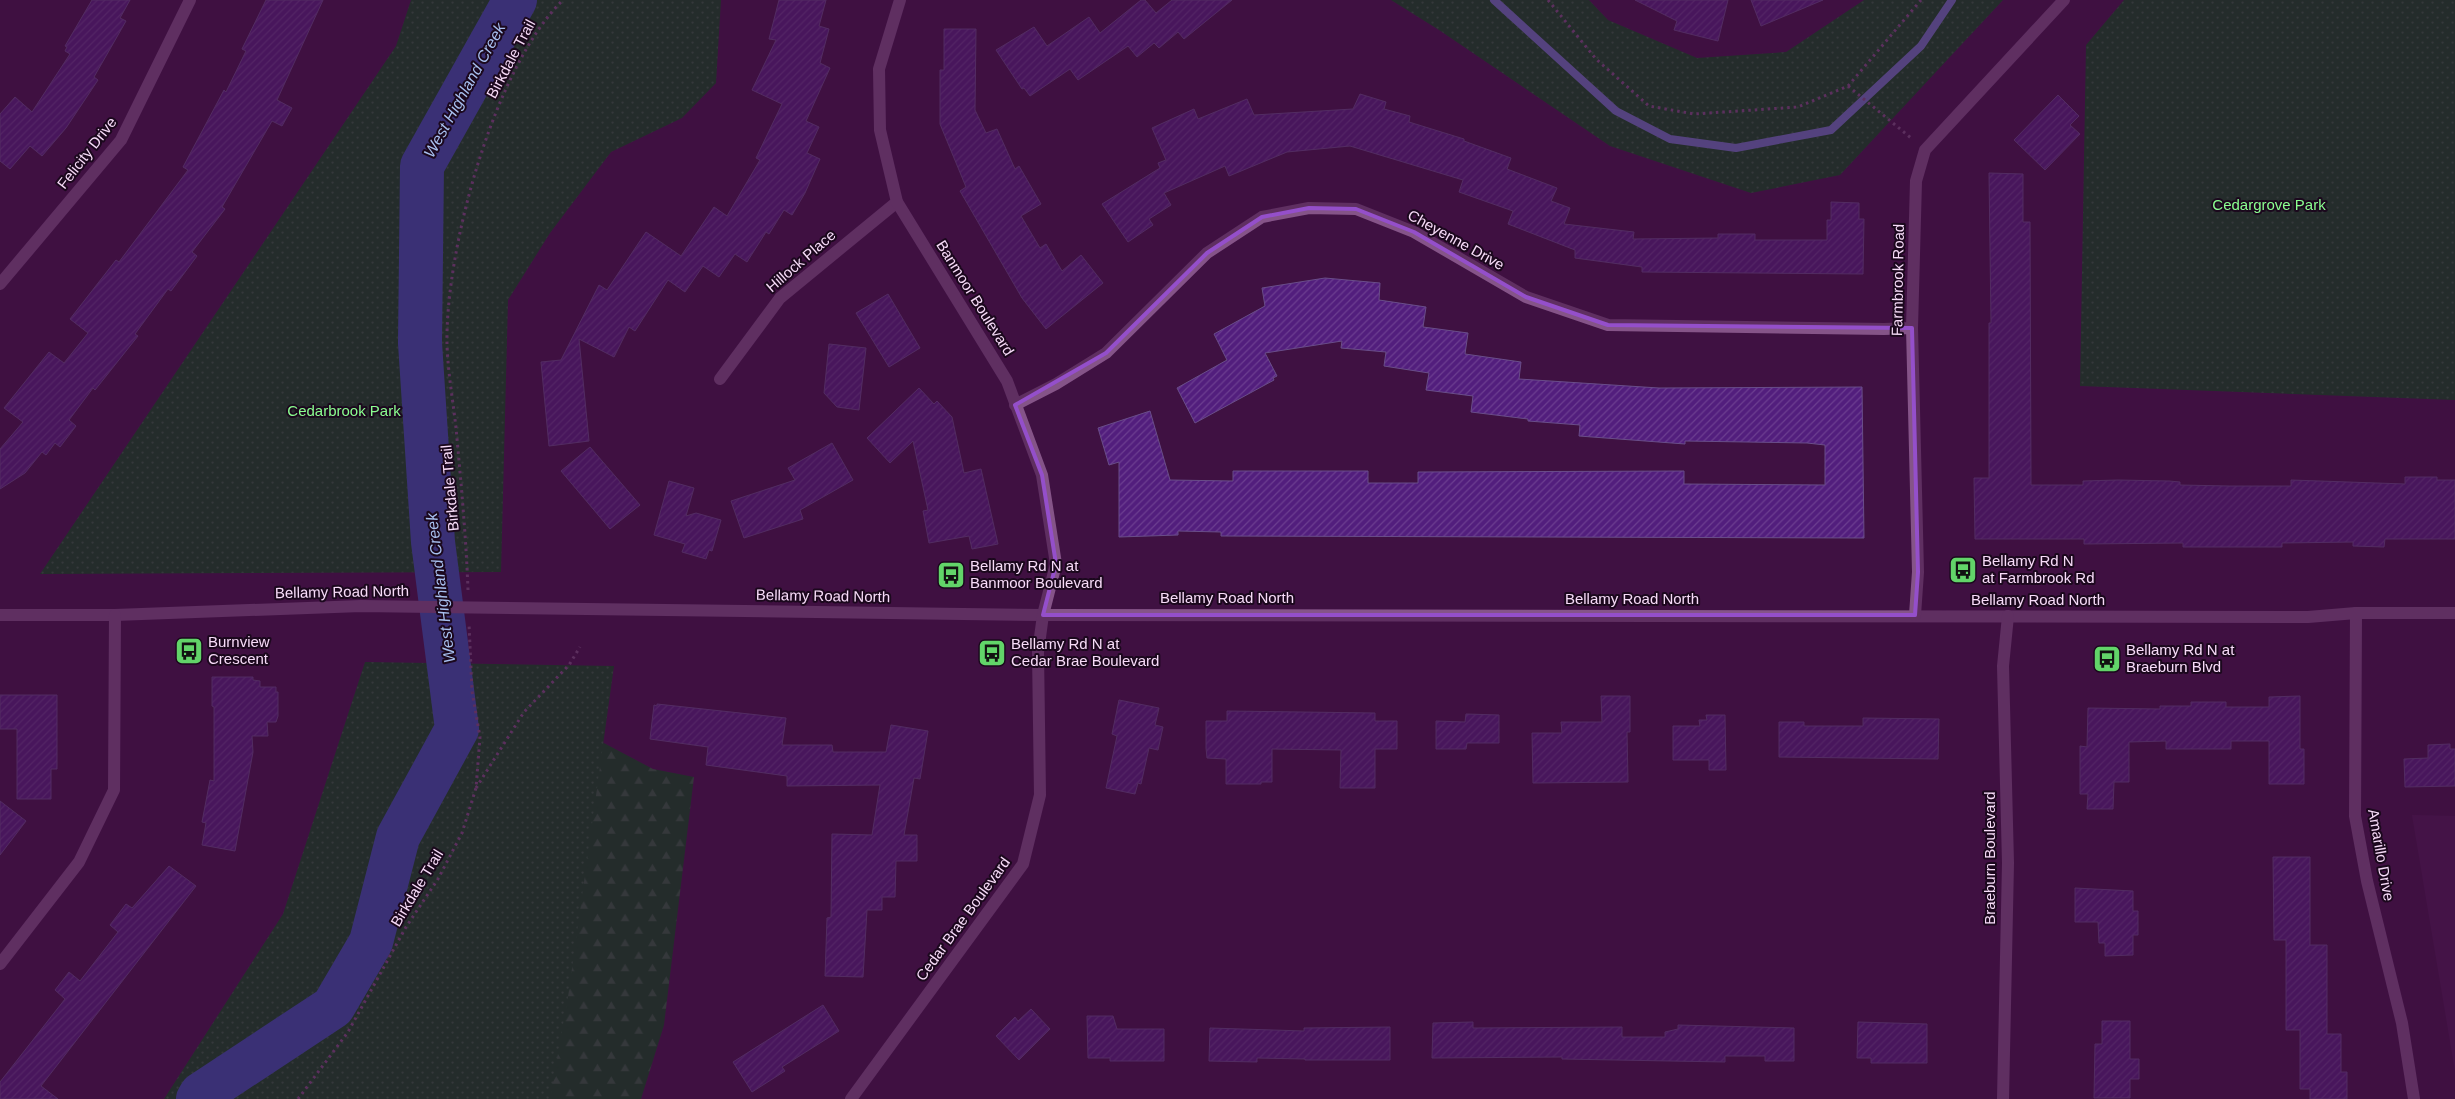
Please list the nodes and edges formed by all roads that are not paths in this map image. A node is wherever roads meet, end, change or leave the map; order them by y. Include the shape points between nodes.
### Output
1 (190, 0) edge
2 (900, 0) edge
3 (2064, 0) edge
4 (897, 202) junction
5 (0, 284) edge
6 (1912, 328) junction
7 (720, 379) dead end
8 (1015, 404) junction
9 (2356, 612) junction
10 (2455, 613) edge
11 (0, 615) edge
12 (114, 615) junction
13 (1043, 615) junction
14 (1916, 615) junction
15 (2008, 616) junction
16 (0, 964) edge
17 (851, 1099) edge
18 (2003, 1099) edge
19 (2414, 1099) edge

1 - 5 street, Felicity Drive via 122,140
2 - 4 street, Banmoor Boulevard via 879,69 880,130
3 - 6 street, Farmbrook Road via 1926,150 1916,181
4 - 7 street, Hillock Place via 780,298
4 - 8 street, Banmoor Boulevard via 1007,381
6 - 8 street, Cheyenne Drive via 1608,325 1526,298 1414,232 1356,209 1310,208 1262,217 1207,253 1106,353 1056,384
6 - 14 street, Farmbrook Road via 1918,572
8 - 13 street, Banmoor Boulevard via 1042,475 1056,564
9 - 10 street, Bellamy Road North
9 - 15 street, Bellamy Road North via 2308,617
9 - 19 street, Amarillo Drive via 2355,816 2367,882 2402,1023
11 - 12 street, Bellamy Road North
12 - 13 street, Bellamy Road North via 361,606
12 - 16 street via 114,790 79,862
13 - 14 street, Bellamy Road North
13 - 17 street, Cedar Brae Boulevard via 1038,652 1040,795 1024,864
14 - 15 street, Bellamy Road North
15 - 18 street, Braeburn Boulevard via 2003,666 2008,863

